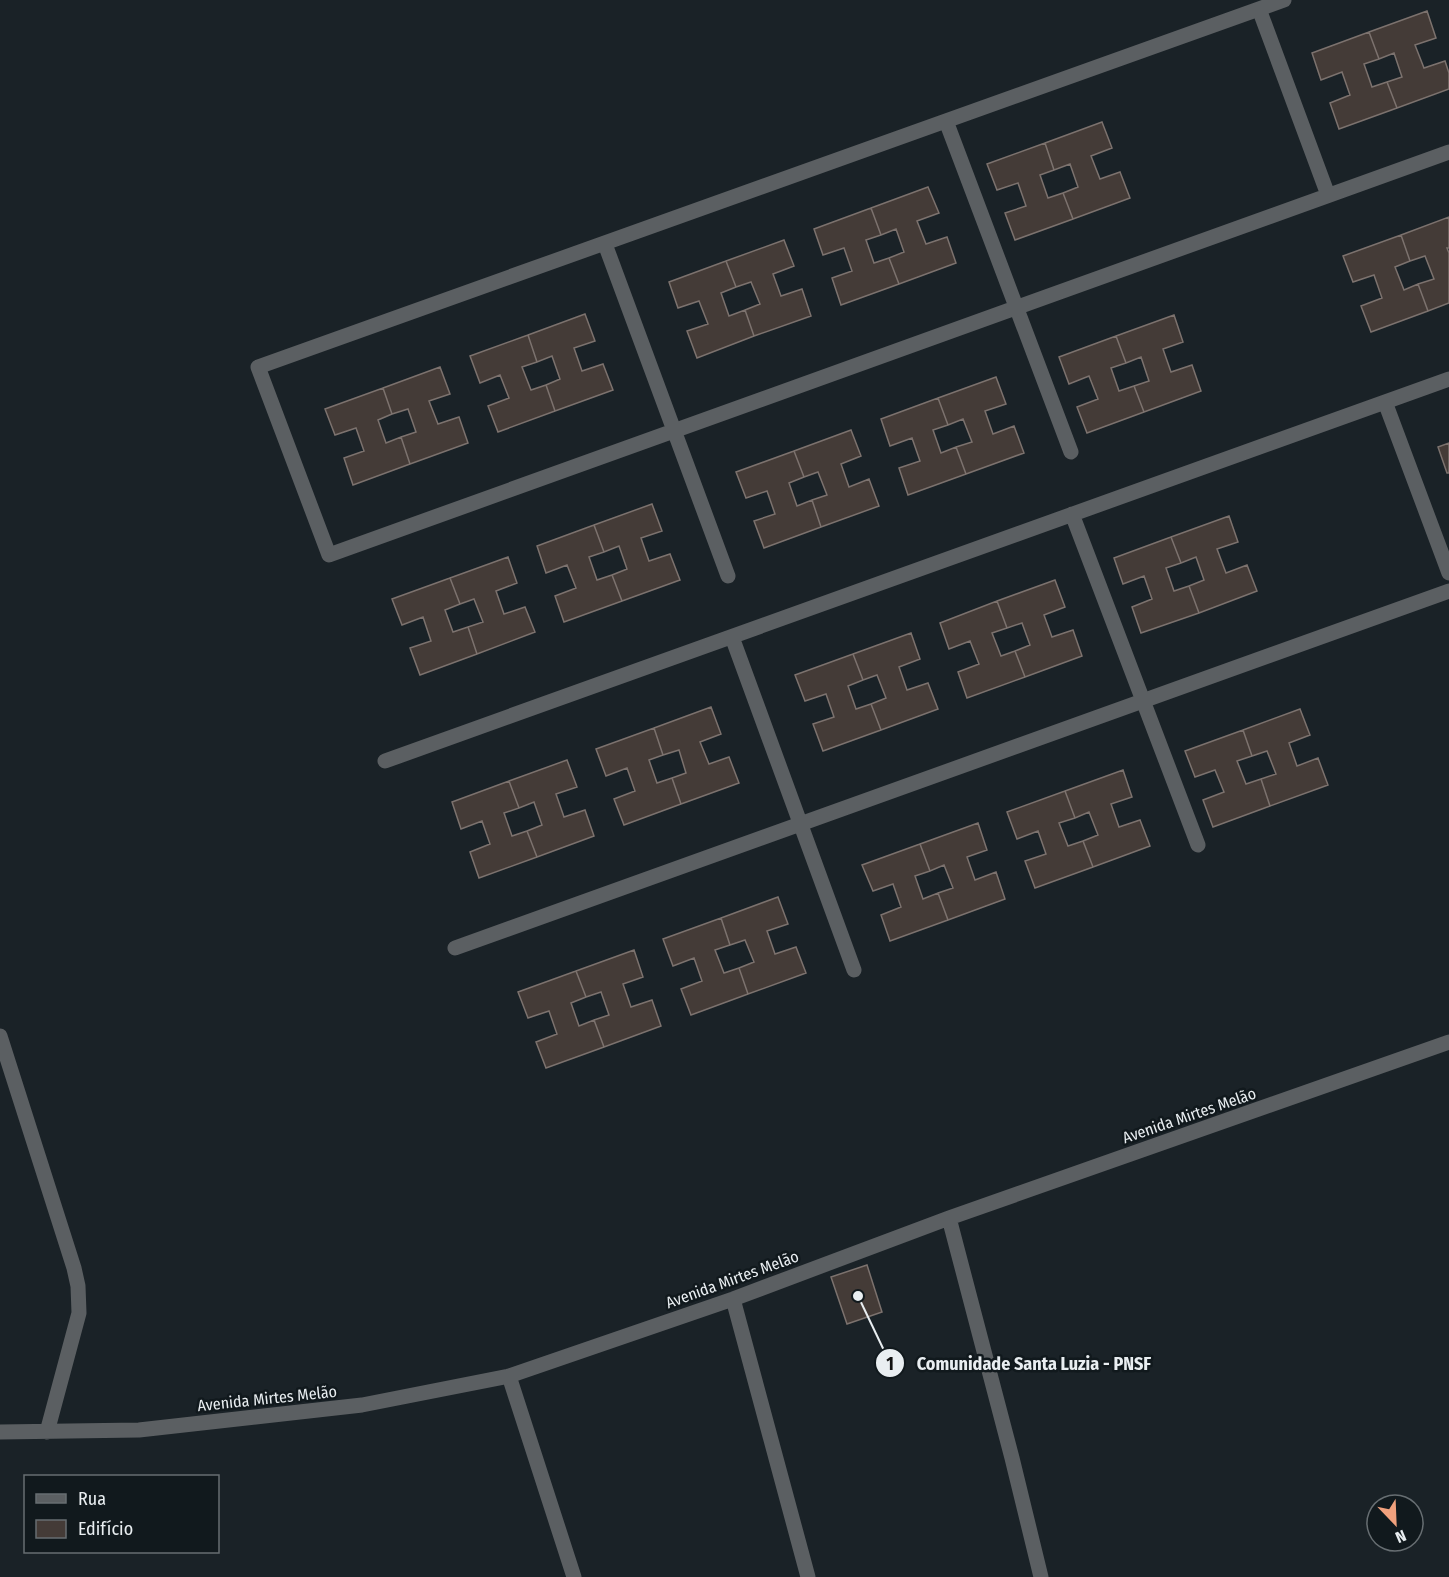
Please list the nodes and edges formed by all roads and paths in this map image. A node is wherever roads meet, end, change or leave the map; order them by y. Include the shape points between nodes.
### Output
1 (1284, 0) edge
2 (1258, 9) junction
3 (946, 121) junction
4 (1449, 152) edge
5 (1328, 195) junction
6 (605, 244) junction
7 (1017, 308) junction
8 (1449, 379) edge
9 (1385, 402) junction
10 (674, 431) junction
11 (1071, 452) dead end
12 (1072, 514) junction
13 (1449, 573) edge
14 (728, 576) dead end
15 (1449, 591) edge
16 (732, 637) junction
17 (1143, 701) junction
18 (385, 761) dead end
19 (800, 824) junction
20 (1198, 845) dead end
21 (455, 948) dead end
22 (854, 970) dead end
23 (0, 1036) edge
24 (1449, 1042) edge
25 (950, 1218) junction
26 (733, 1299) junction
27 (509, 1376) junction
28 (0, 1432) edge
29 (46, 1432) junction
30 (574, 1577) edge
31 (808, 1577) edge
32 (1041, 1577) edge

1 - 2 street
2 - 3 street
2 - 5 street
3 - 6 street
3 - 7 street
4 - 5 street
5 - 7 street
6 - 10 street
6 - 10 street via 258,368 329,555
7 - 10 street
7 - 11 street
8 - 9 street
9 - 12 street
9 - 13 street
10 - 14 street
12 - 16 street
12 - 17 street
15 - 17 street
16 - 18 street
16 - 19 street
17 - 19 street
17 - 20 street
19 - 21 street
19 - 22 street
23 - 29 street via 78,1286 79,1313
24 - 25 street, Avenida Mirtes Melão
25 - 26 street, Avenida Mirtes Melão
25 - 32 street
26 - 27 street, Avenida Mirtes Melão
26 - 31 street
27 - 29 street, Avenida Mirtes Melão via 362,1406 139,1430
27 - 30 street
28 - 29 street, Avenida Mirtes Melão

